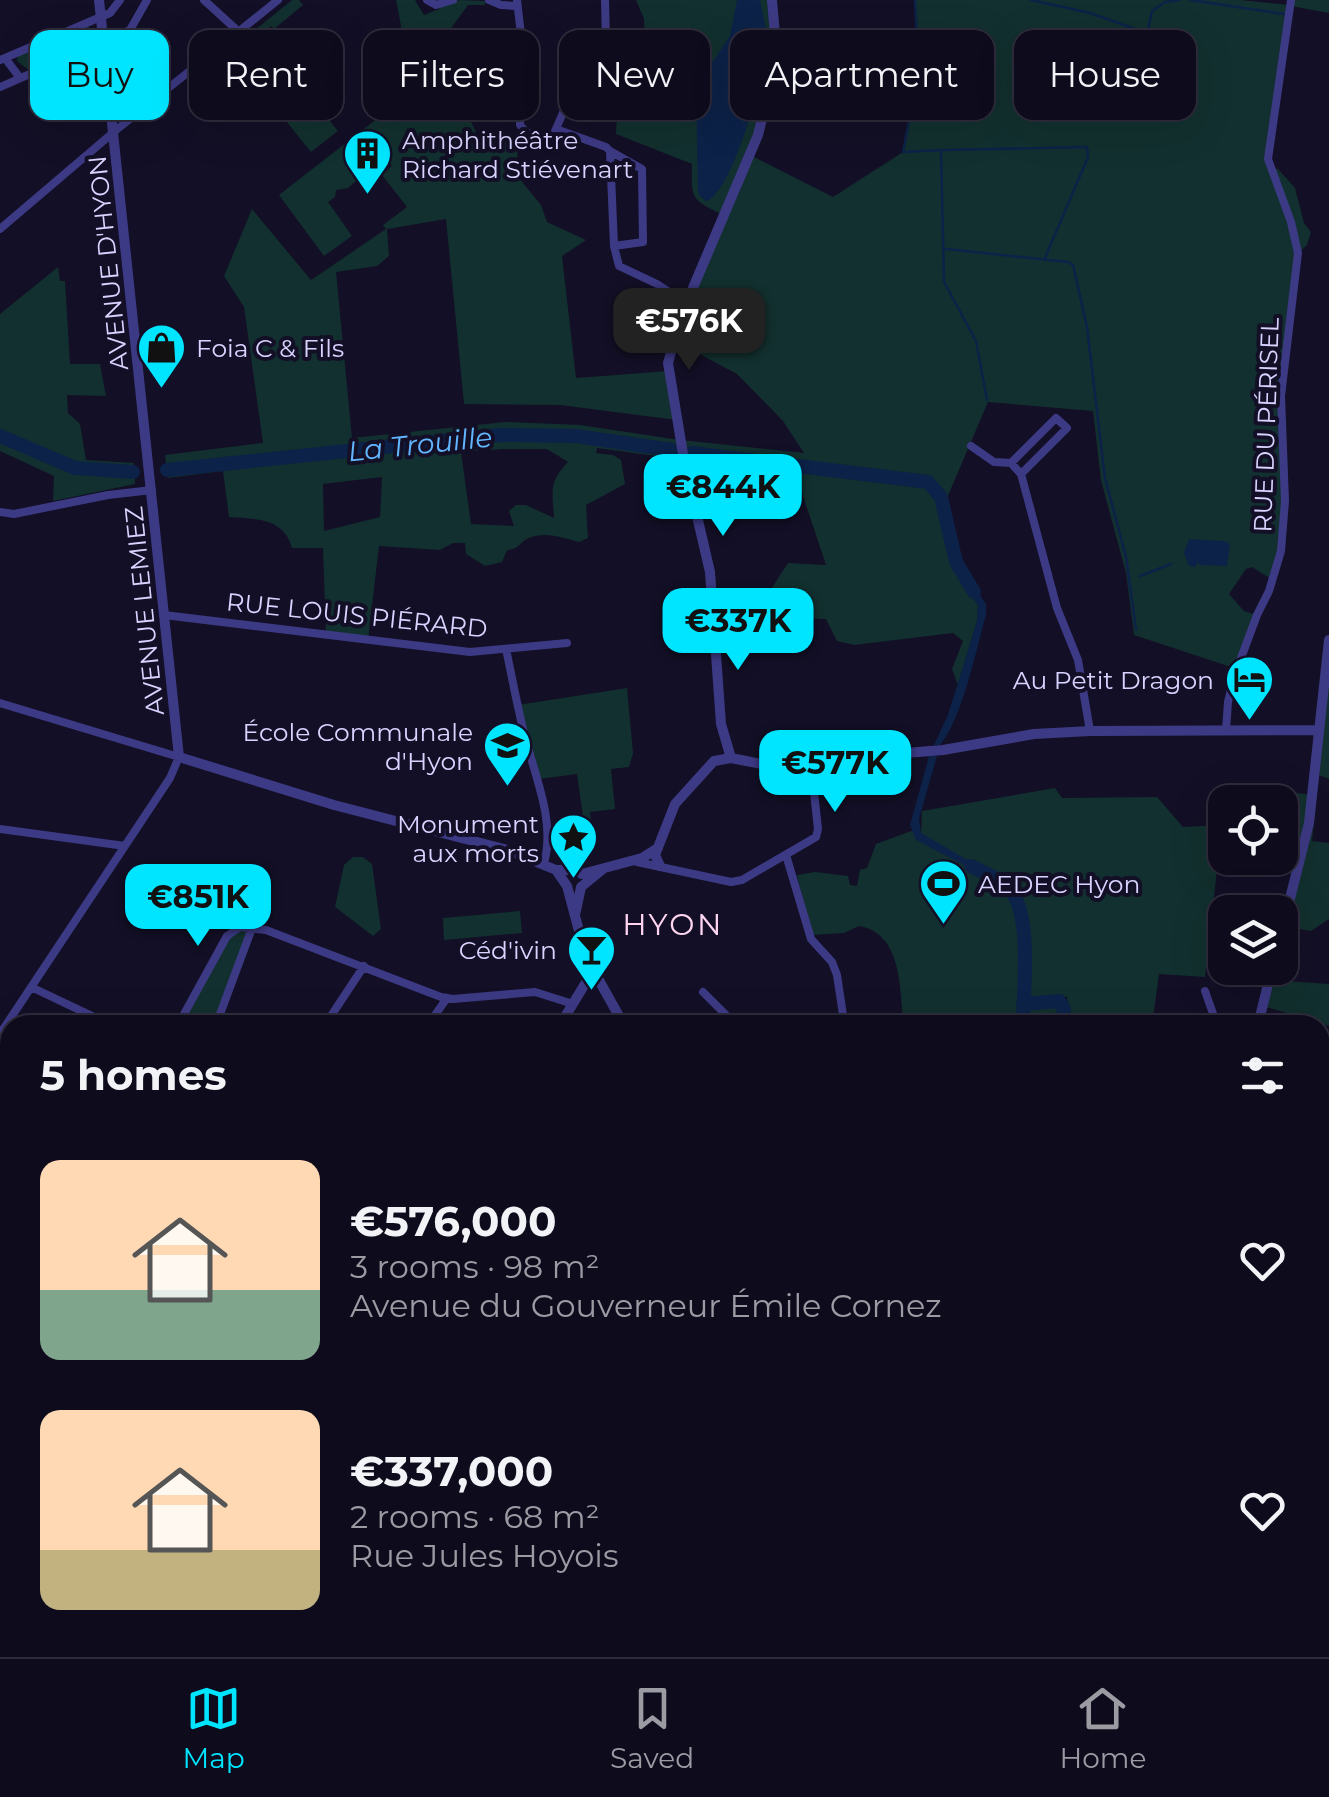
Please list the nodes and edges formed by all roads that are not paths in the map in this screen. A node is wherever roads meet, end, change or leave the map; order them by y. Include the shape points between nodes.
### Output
1 (99, 0) edge
2 (120, 0) edge
3 (147, 0) edge
4 (204, 0) edge
5 (278, 0) edge
6 (428, 0) edge
7 (453, 0) edge
8 (489, 0) edge
9 (605, 0) edge
10 (772, 0) edge
11 (1290, 0) edge
12 (516, 3) edge
13 (101, 17) junction
14 (103, 30) edge
15 (127, 30) edge
16 (237, 30) edge
17 (241, 30) edge
18 (2, 59) edge
19 (189, 72) edge
20 (30, 74) edge
21 (20, 78) junction
22 (0, 87) edge
23 (114, 120) edge
24 (556, 129) junction
25 (115, 132) junction
26 (610, 151) junction
27 (0, 230) edge
28 (614, 246) junction
29 (686, 302) junction
30 (971, 446) dead end
31 (150, 462) joint
32 (1011, 463) junction
33 (1021, 474) junction
34 (152, 490) junction
35 (0, 512) edge
36 (164, 615) junction
37 (714, 625) junction
38 (684, 629) dead end
39 (1329, 640) edge
40 (567, 643) dead end
41 (506, 648) junction
42 (0, 703) edge
43 (722, 724) junction
44 (1226, 730) junction
45 (1318, 730) junction
46 (1090, 731) junction
47 (179, 757) junction
48 (731, 758) junction
49 (714, 760) junction
50 (812, 774) junction
51 (0, 829) edge
52 (125, 846) junction
53 (656, 851) junction
54 (786, 855) junction
55 (632, 861) junction
56 (544, 863) junction
57 (660, 866) junction
58 (564, 877) junction
59 (582, 881) junction
60 (1291, 895) edge
61 (575, 915) junction
62 (252, 928) junction
63 (364, 966) junction
64 (595, 974) junction
65 (1268, 985) edge
66 (31, 987) junction
67 (1205, 991) dead end
68 (704, 992) dead end
69 (447, 998) junction
70 (572, 1004) junction
71 (13, 1015) edge
72 (90, 1015) edge
73 (183, 1015) edge
74 (220, 1015) edge
75 (332, 1015) edge
76 (435, 1015) edge
77 (566, 1015) edge
78 (618, 1015) edge
79 (726, 1015) edge
80 (843, 1015) edge
81 (1213, 1015) edge
82 (1260, 1015) edge

1 - 13 street, AVENUE D'HYON
2 - 13 street
3 - 15 street
4 - 16 street
5 - 17 street
6 - 7 street
8 - 12 street
9 - 24 street via 608,86 574,87
10 - 29 street via 777,58 758,135
11 - 44 street, RUE DU PÉRISEL via 1268,159 1298,253 1281,396 1281,551 1234,677
12 - 24 street via 520,125 550,140
13 - 14 street, AVENUE D'HYON
13 - 18 street
18 - 21 street
19 - 25 street
20 - 21 street
21 - 22 street
23 - 25 street, AVENUE D'HYON
24 - 26 street
25 - 27 street
25 - 31 street, AVENUE D'HYON
26 - 28 street
26 - 28 street via 642,169 643,192 643,242
28 - 29 street via 619,266
29 - 37 street via 668,363 710,572
30 - 32 street via 994,462
31 - 34 street, AVENUE LEMIEZ
32 - 33 street
32 - 33 street via 1056,418 1066,428
33 - 46 street via 1078,660
34 - 35 street
34 - 36 street, AVENUE LEMIEZ
36 - 41 street, RUE LOUIS PIÉRARD via 470,652
36 - 47 street, AVENUE LEMIEZ
37 - 38 street
37 - 43 street
39 - 45 street
40 - 41 street
41 - 56 street, RUE LOUIS PIÉRARD via 542,792
42 - 47 street
43 - 48 street
43 - 49 street
44 - 45 street
44 - 46 street
45 - 60 street via 1309,823
46 - 50 street via 847,760
47 - 52 street
47 - 56 street
48 - 49 street
48 - 50 street
49 - 53 street via 675,804
50 - 54 street via 818,829 812,841
51 - 52 street
52 - 66 street
53 - 55 street
53 - 57 street
54 - 57 street via 731,882
54 - 80 street via 811,939 837,975
55 - 57 street
55 - 59 street
56 - 58 street
58 - 59 street via 576,870
58 - 59 street via 572,889
58 - 61 street
59 - 61 street
61 - 64 street
62 - 63 street
62 - 73 street via 229,932
62 - 74 street
63 - 69 street
63 - 75 street
64 - 70 street
64 - 78 street
65 - 82 street
66 - 71 street
66 - 72 street
67 - 81 street
68 - 79 street
69 - 70 street via 535,992
69 - 76 street
70 - 77 street

